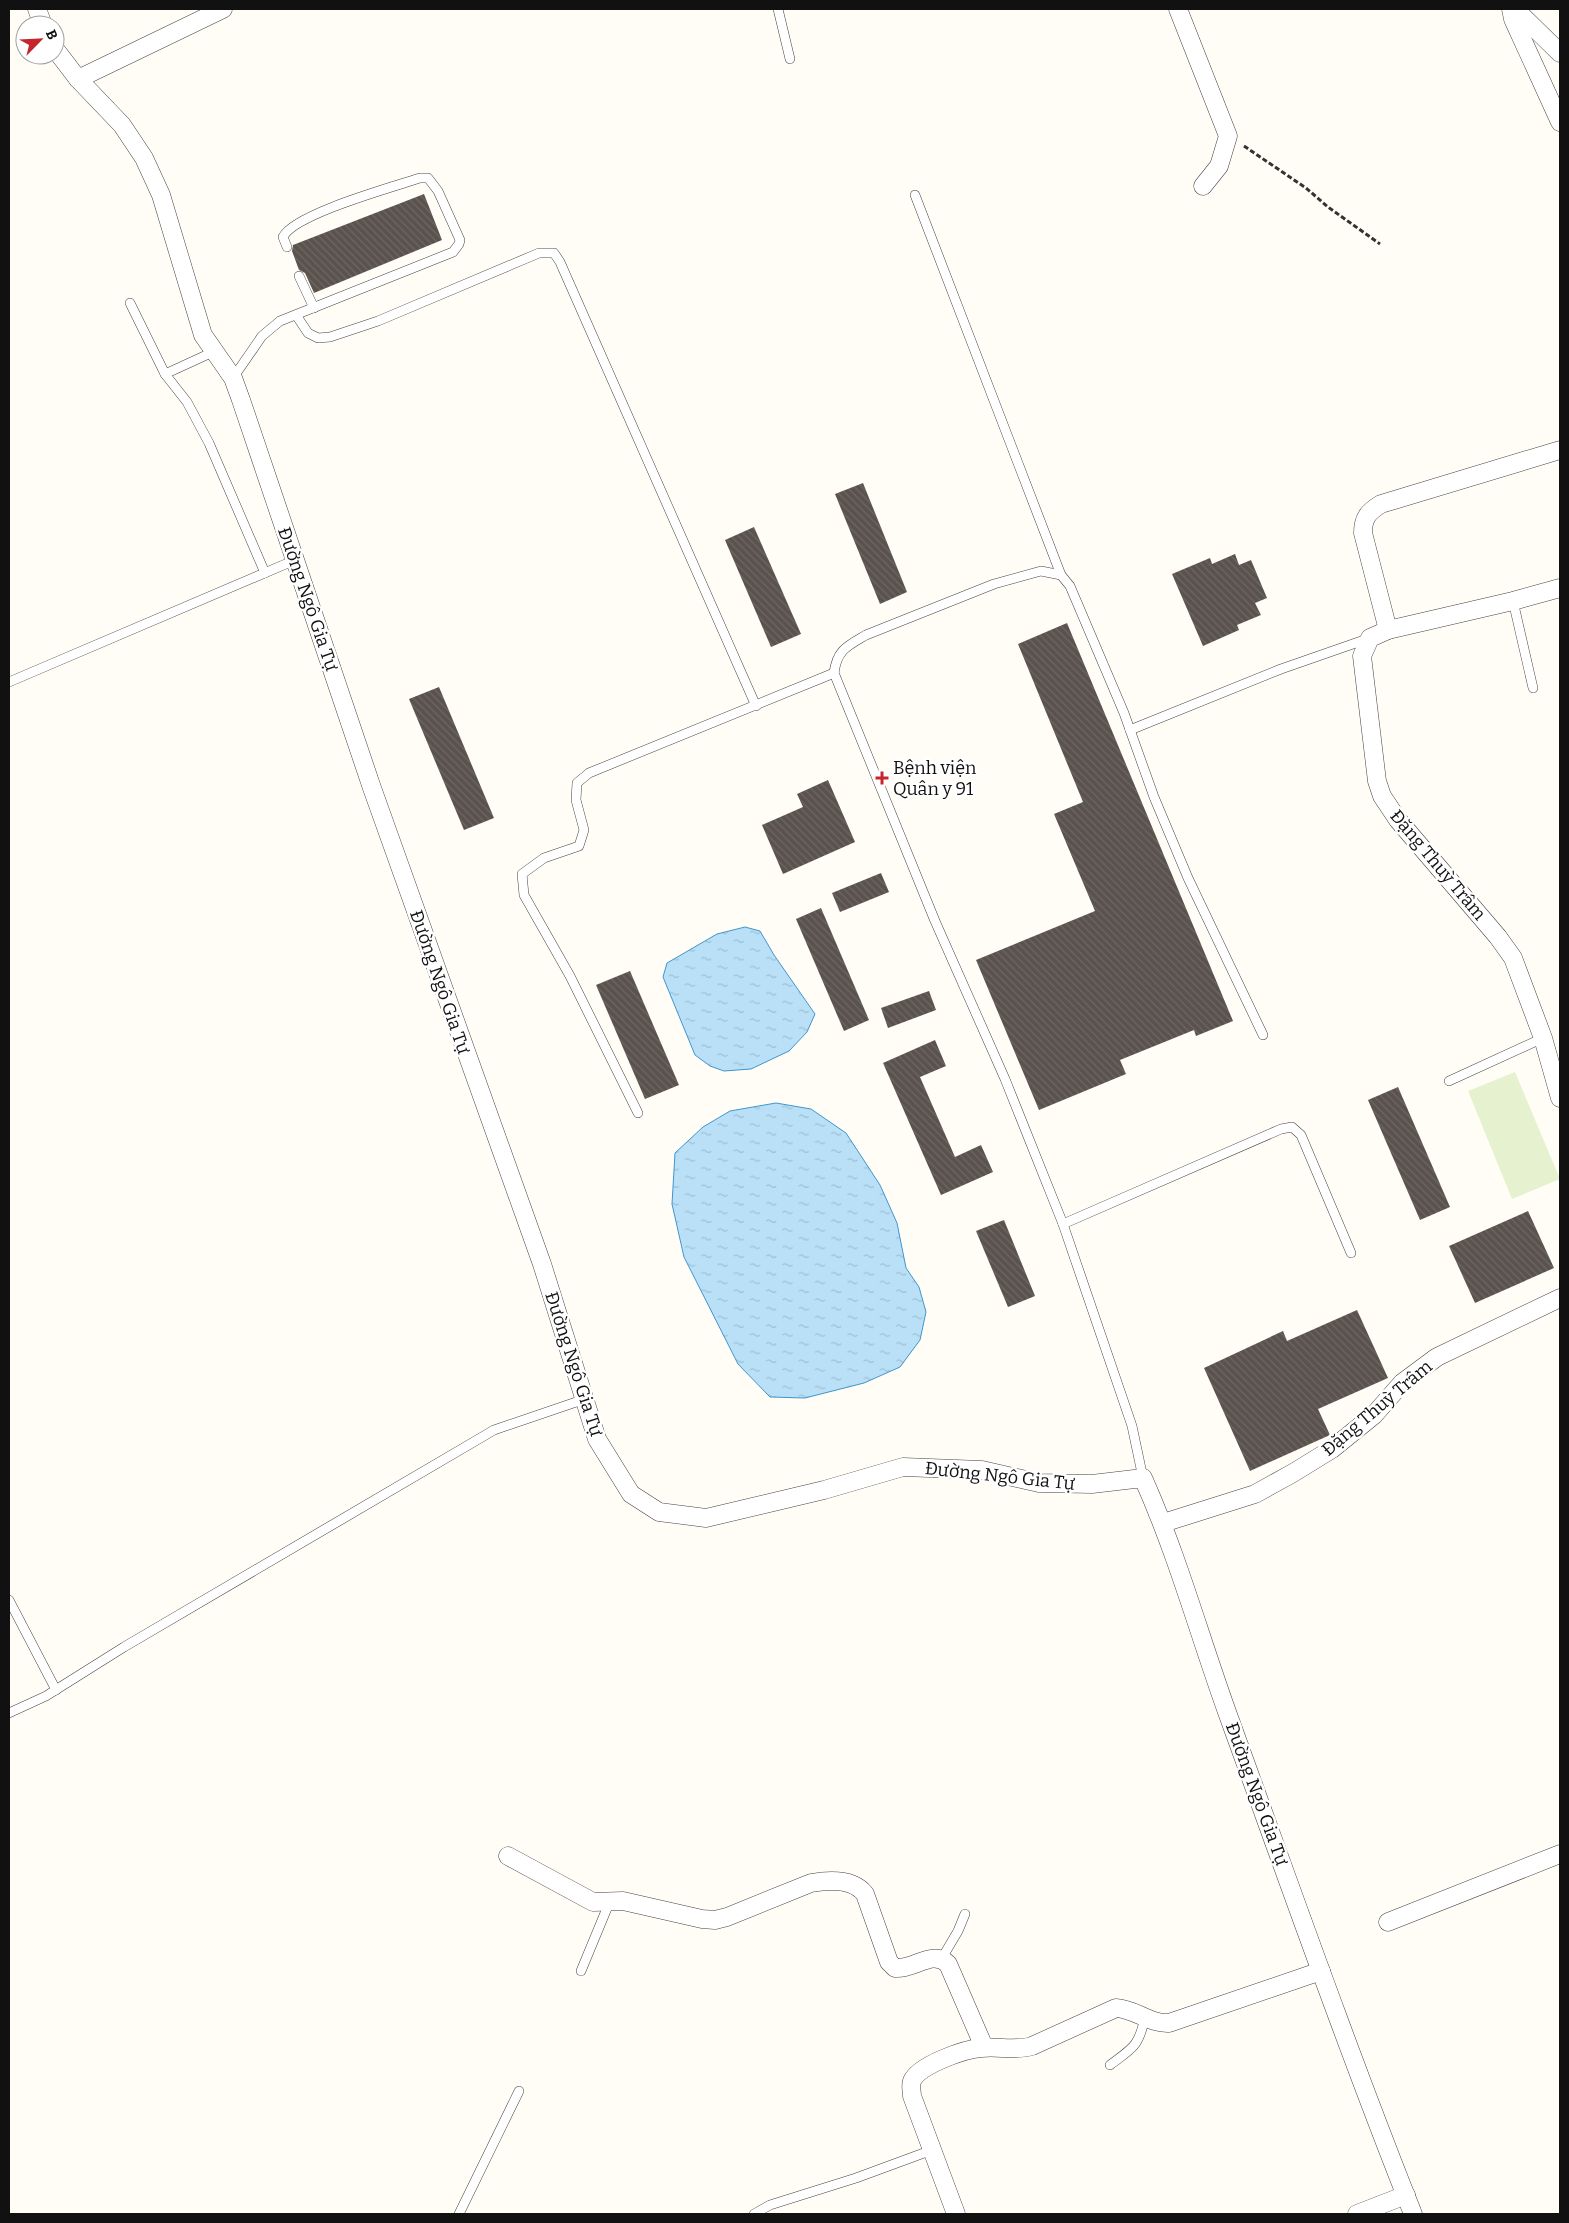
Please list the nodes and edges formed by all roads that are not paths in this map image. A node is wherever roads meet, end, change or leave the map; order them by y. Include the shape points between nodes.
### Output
1 (223, 9) edge
2 (778, 9) edge
3 (1178, 9) edge
4 (1511, 9) edge
5 (1515, 9) edge
6 (1560, 52) edge
7 (790, 59) dead end
8 (65, 62) edge
9 (78, 79) junction
10 (1560, 122) edge
11 (1203, 186) dead end
12 (915, 195) dead end
13 (287, 247) dead end
14 (299, 276) dead end
15 (130, 303) dead end
16 (314, 308) junction
17 (296, 315) junction
18 (213, 352) junction
19 (165, 374) junction
20 (233, 378) junction
21 (1560, 450) edge
22 (295, 560) junction
23 (265, 573) junction
24 (1061, 575) junction
25 (1560, 588) edge
26 (1513, 601) junction
27 (1388, 630) junction
28 (1370, 638) junction
29 (834, 673) junction
30 (9, 682) edge
31 (1533, 688) dead end
32 (756, 706) junction
33 (1130, 730) junction
34 (1263, 1035) dead end
35 (1543, 1038) junction
36 (1449, 1081) dead end
37 (1560, 1098) edge
38 (638, 1113) dead end
39 (1063, 1224) junction
40 (1351, 1254) dead end
41 (1560, 1298) edge
42 (585, 1399) junction
43 (1143, 1478) junction
44 (1163, 1523) junction
45 (9, 1600) edge
46 (56, 1690) junction
47 (9, 1713) edge
48 (1560, 1854) edge
49 (508, 1856) dead end
50 (610, 1901) junction
51 (965, 1914) dead end
52 (1388, 1922) dead end
53 (942, 1958) junction
54 (581, 1971) dead end
55 (1320, 1971) junction
56 (1145, 2017) junction
57 (984, 2047) junction
58 (1110, 2065) dead end
59 (519, 2091) dead end
60 (932, 2150) junction
61 (1406, 2195) junction
62 (459, 2214) edge
63 (754, 2214) edge
64 (956, 2214) edge
65 (1357, 2214) edge
66 (1413, 2214) edge

1 - 9 street
2 - 7 lane
3 - 11 street via 1228,136 1220,166
4 - 10 street via 1513,20
5 - 6 street
8 - 9 street, Đường Ngô Gia Tự
9 - 18 street, Đường Ngô Gia Tự via 122,125 144,158 161,195 195,314
12 - 24 lane
13 - 16 lane via 283,237 292,226 327,210 420,178 428,178 442,198 460,240 453,252
14 - 16 lane
15 - 19 lane
16 - 17 lane
17 - 20 lane via 262,336
17 - 32 lane via 308,333 318,338 330,337 378,321 538,253 554,253
18 - 19 lane
18 - 20 street, Đường Ngô Gia Tự
19 - 23 lane via 187,402 209,442
20 - 22 street, Đường Ngô Gia Tự
21 - 27 street via 1369,510 1363,521 1363,533
22 - 23 lane
22 - 42 street, Đường Ngô Gia Tự via 430,954 542,1264
23 - 30 lane
24 - 29 lane via 1041,572 994,584 866,635 846,647 836,660
24 - 33 lane via 1070,586
25 - 26 street
26 - 27 street
26 - 31 lane
27 - 28 street
28 - 33 lane via 1281,669
28 - 35 street, Đặng Thuỳ Trâm via 1362,656 1377,781 1382,796 1398,820 1514,958
29 - 32 lane
29 - 39 lane
32 - 38 lane via 588,773 577,783 576,800 584,830 579,846 544,858 522,874 524,895 570,976
33 - 34 lane via 1188,878
35 - 36 lane
35 - 37 street, Đặng Thuỳ Trâm
39 - 40 lane via 1292,1127 1301,1135
39 - 43 lane via 1132,1426
41 - 44 street, Đặng Thuỳ Trâm via 1438,1357 1402,1383 1374,1414 1332,1449 1294,1473 1255,1494
42 - 43 street, Đường Ngô Gia Tự via 597,1439 631,1494 659,1512 706,1518 824,1490 903,1466 982,1470 1039,1483 1092,1484
42 - 46 lane via 494,1430
43 - 44 street, Đường Ngô Gia Tự
44 - 55 street, Đường Ngô Gia Tự via 1206,1654
45 - 46 lane
46 - 47 lane
48 - 52 street
49 - 50 street via 593,1902
50 - 53 street via 715,1920 811,1883 851,1883 865,1894 889,1962 895,1968
50 - 54 lane
51 - 53 lane
53 - 57 street via 948,1964
55 - 56 street via 1169,2023 1157,2024
55 - 61 street, Đường Ngô Gia Tự
56 - 57 street via 1116,2008 1032,2046 1020,2049
56 - 58 lane via 1141,2037 1133,2049
57 - 60 street via 955,2054 917,2073 911,2082 912,2096
59 - 62 lane
60 - 63 lane via 770,2205
60 - 64 street
61 - 65 street
61 - 66 street, Đường Ngô Gia Tự

